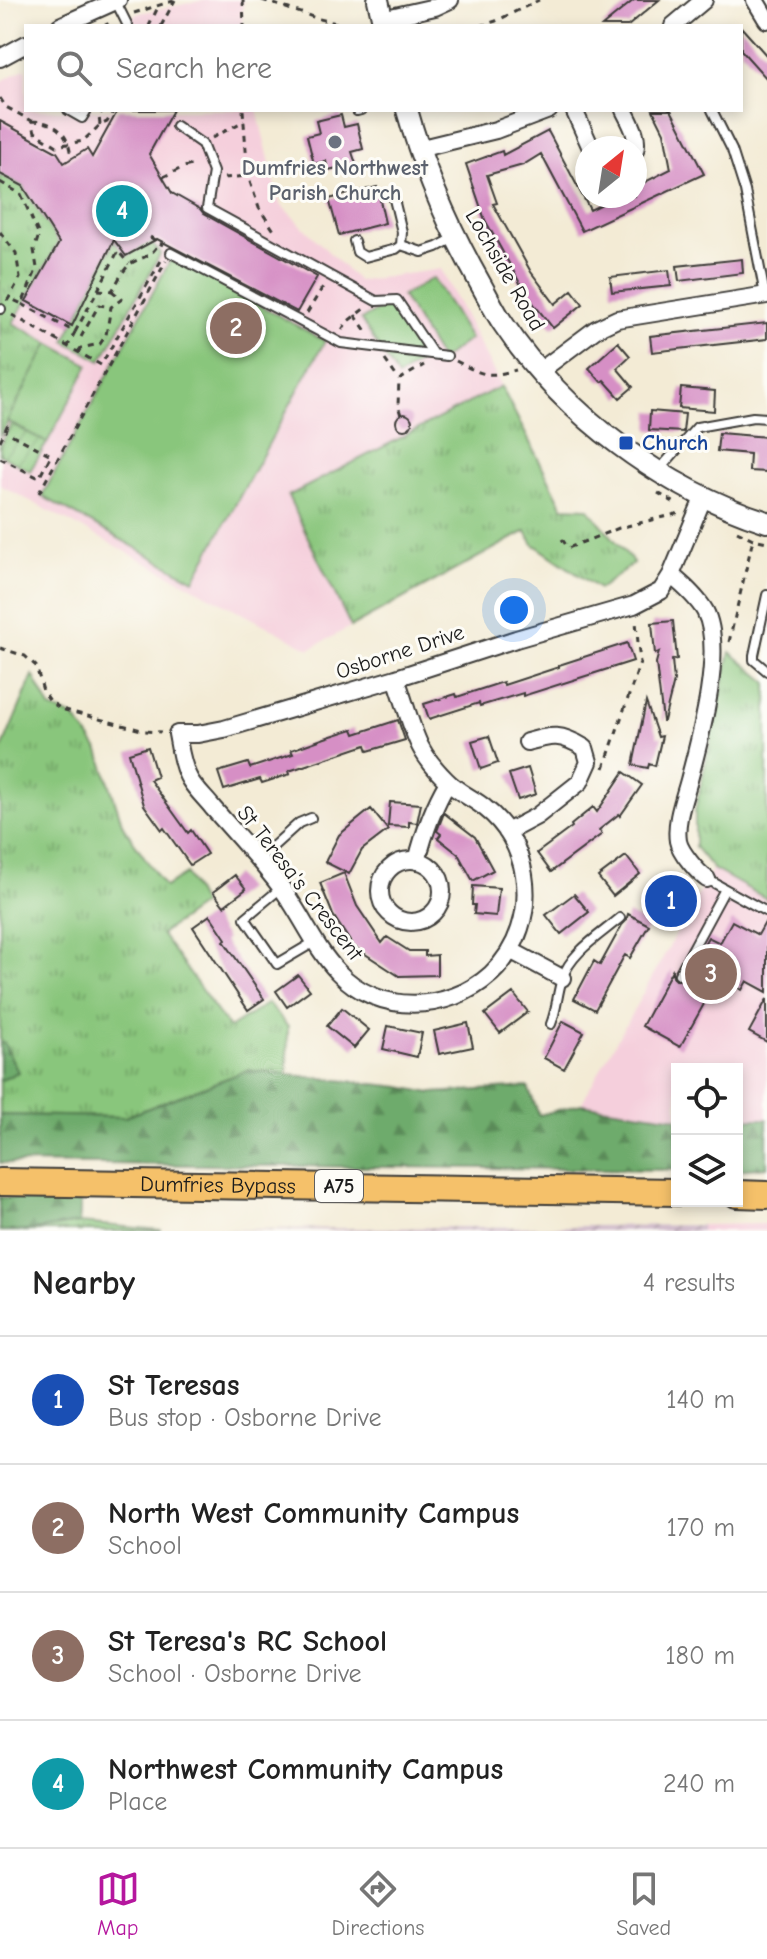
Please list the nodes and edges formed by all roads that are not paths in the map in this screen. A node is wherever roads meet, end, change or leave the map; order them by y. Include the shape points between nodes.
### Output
1 (116, 0) edge
2 (450, 0) edge
3 (704, 0) edge
4 (755, 0) edge
5 (382, 15) edge
6 (767, 20) edge
7 (126, 22) edge
8 (64, 24) edge
9 (675, 24) edge
10 (24, 45) edge
11 (0, 58) edge
12 (408, 112) edge
13 (544, 112) edge
14 (575, 112) edge
15 (625, 112) edge
16 (713, 112) edge
17 (176, 126) dead end
18 (586, 136) edge
19 (636, 136) edge
20 (418, 149) junction
21 (393, 195) dead end
22 (454, 237) junction
23 (354, 241) dead end
24 (401, 245) junction
25 (171, 253) road end
26 (766, 295) edge
27 (433, 354) junction
28 (447, 356) road end
29 (530, 370) junction
30 (767, 418) edge
31 (659, 471) junction
32 (696, 503) junction
33 (767, 522) edge
34 (671, 575) junction
35 (767, 595) edge
36 (764, 667) edge
37 (396, 678) junction
38 (177, 734) joint
39 (527, 742) dead end
40 (448, 782) junction
41 (311, 818) dead end
42 (507, 832) junction
43 (258, 860) junction
44 (417, 861) dead end
45 (707, 879) joint
46 (282, 888) junction
47 (725, 889) junction
48 (765, 911) dead end
49 (620, 918) dead end
50 (316, 941) junction
51 (510, 950) junction
52 (679, 974) dead end
53 (562, 978) junction
54 (551, 1024) dead end
55 (0, 1182) edge
56 (671, 1192) edge
57 (743, 1194) edge
58 (767, 1195) edge

1 - 7 lane
1 - 8 street
2 - 5 street
3 - 9 street
4 - 6 street
10 - 11 street
12 - 20 street, Lochside Road
13 - 20 street
14 - 18 street
15 - 19 street
16 - 26 lane via 745,191
17 - 27 lane via 202,144 213,172 207,208 376,301 397,300
20 - 22 street, Lochside Road
21 - 24 lane
22 - 24 lane via 422,252
22 - 29 street, Lochside Road
23 - 24 lane via 365,257
25 - 27 lane via 341,343
26 - 29 street via 617,319
27 - 28 lane
29 - 31 street, Lochside Road
30 - 31 lane via 697,427
31 - 32 street, Lochside Road
32 - 33 street, Lochside Road
32 - 34 street, Osborne Drive
34 - 37 street, Osborne Drive via 661,591 634,605
34 - 45 street via 705,612 713,639 698,746 678,820 678,843
35 - 36 lane via 754,655
37 - 38 street, Osborne Drive via 224,729
37 - 40 street, St Teresa's Crescent via 421,748
38 - 43 street, St Teresa's Crescent via 189,780
39 - 42 street via 553,736 571,740 585,748 589,762 580,782
40 - 42 street, St Teresa's Crescent via 485,808
40 - 44 street
41 - 43 lane
42 - 51 street, St Teresa's Crescent via 521,860 526,890 522,921
43 - 46 street, St Teresa's Crescent
45 - 47 lane
46 - 50 street, St Teresa's Crescent
46 - 50 lane via 245,918 277,964
47 - 48 lane
47 - 52 lane
49 - 53 lane via 573,959
50 - 51 street, St Teresa's Crescent via 353,985 381,999 411,1004 442,1001 471,989
51 - 53 street
53 - 54 lane
55 - 56 highway, Dumfries Bypass / A75
57 - 58 highway

